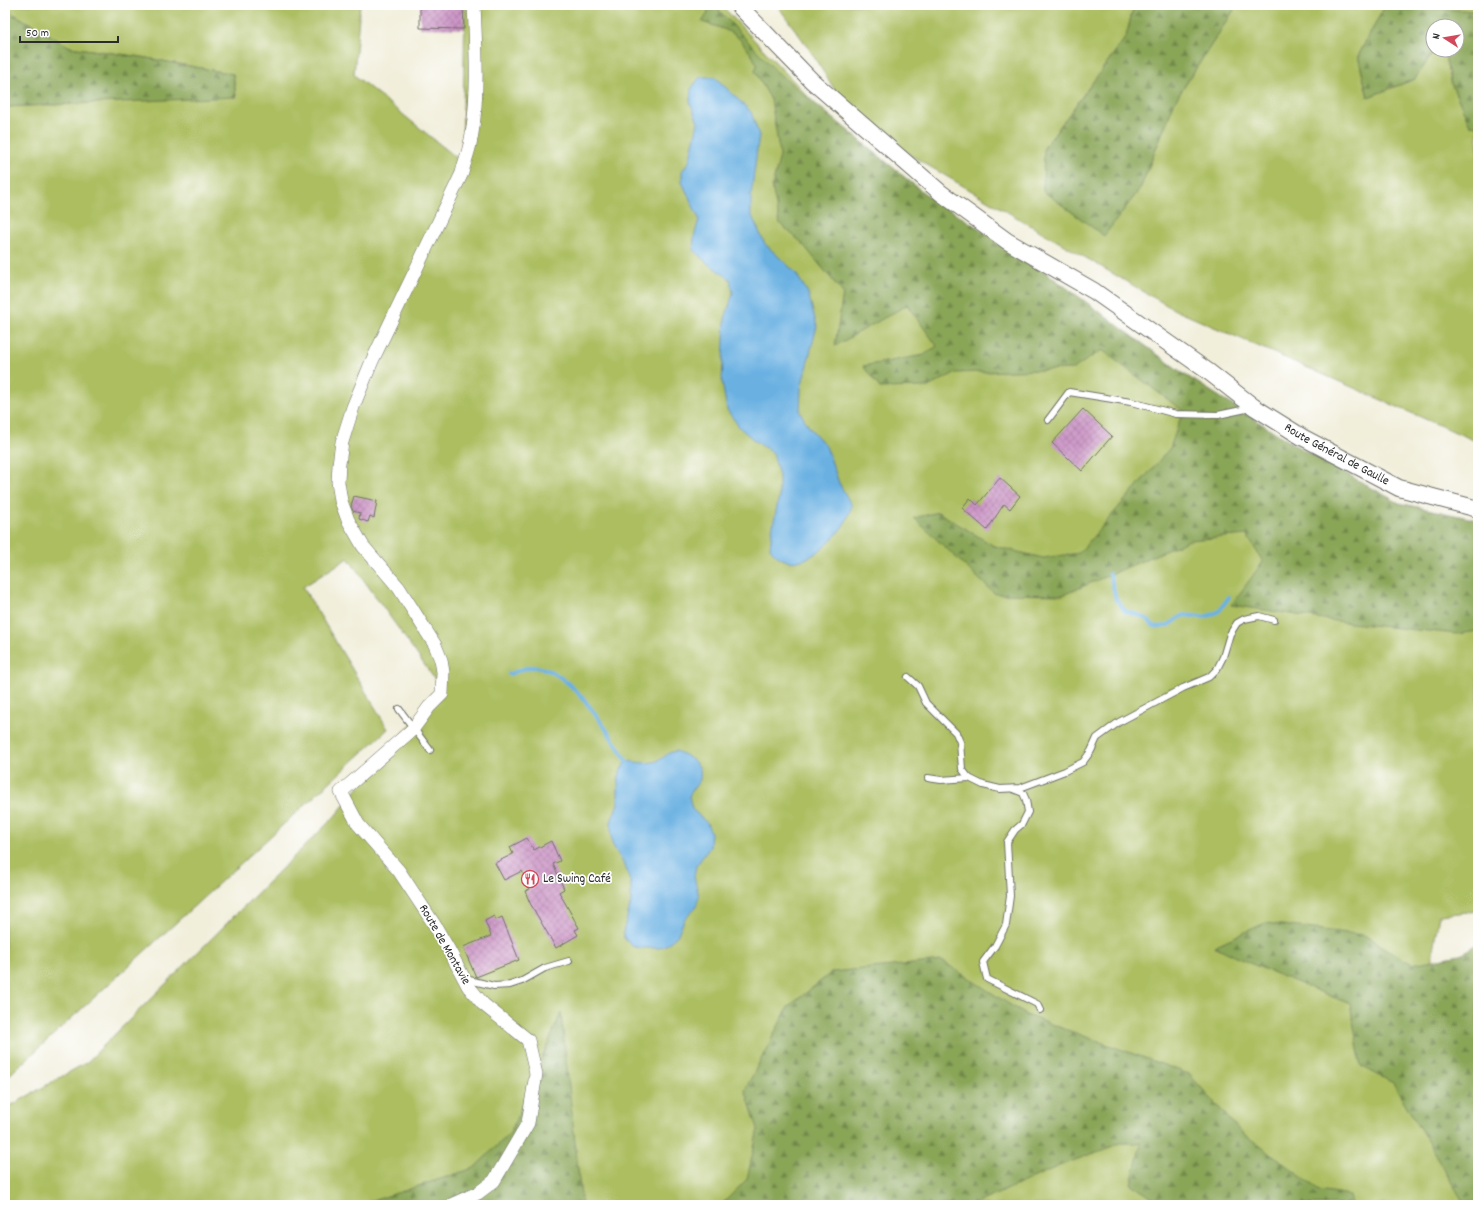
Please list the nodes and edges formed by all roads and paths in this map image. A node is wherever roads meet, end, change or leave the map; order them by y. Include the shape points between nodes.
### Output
1 (474, 5) edge
2 (738, 5) edge
3 (1254, 407) junction
4 (1048, 420) dead end
5 (1478, 508) edge
6 (1274, 620) dead end
7 (908, 678) dead end
8 (399, 709) dead end
9 (413, 729) junction
10 (430, 750) dead end
11 (928, 778) dead end
12 (969, 778) junction
13 (1012, 788) junction
14 (569, 961) dead end
15 (464, 979) junction
16 (1040, 1010) dead end
17 (451, 1205) edge

1 - 9 street via 475,102 470,143 462,173 372,361 342,442 339,464 338,482 348,520 363,546 399,588 435,645 441,660 442,694
2 - 3 street, Route Général de Gaulle via 812,81 941,193 1006,241 1094,291
3 - 4 lane via 1218,415 1176,414 1131,402 1069,392
3 - 5 street, Route Général de Gaulle via 1302,437 1399,488
6 - 13 lane via 1259,616 1244,619 1230,634 1220,663 1209,676 1119,722 1097,738 1083,762 1037,782
7 - 12 lane via 918,686 926,703 956,733 960,742 962,769
8 - 9 lane
9 - 10 lane
9 - 15 street, Route de Montavie via 341,792 358,824 399,871 449,950
11 - 12 lane
12 - 13 lane via 983,785
13 - 16 lane via 1023,793 1028,812 1007,842 1010,896 1006,925 995,946 982,962 987,979 1037,1004
14 - 15 lane via 545,968 510,985 494,986
15 - 17 street, Route de Montavie via 483,1004 528,1040 536,1074 528,1123 494,1181 478,1193

